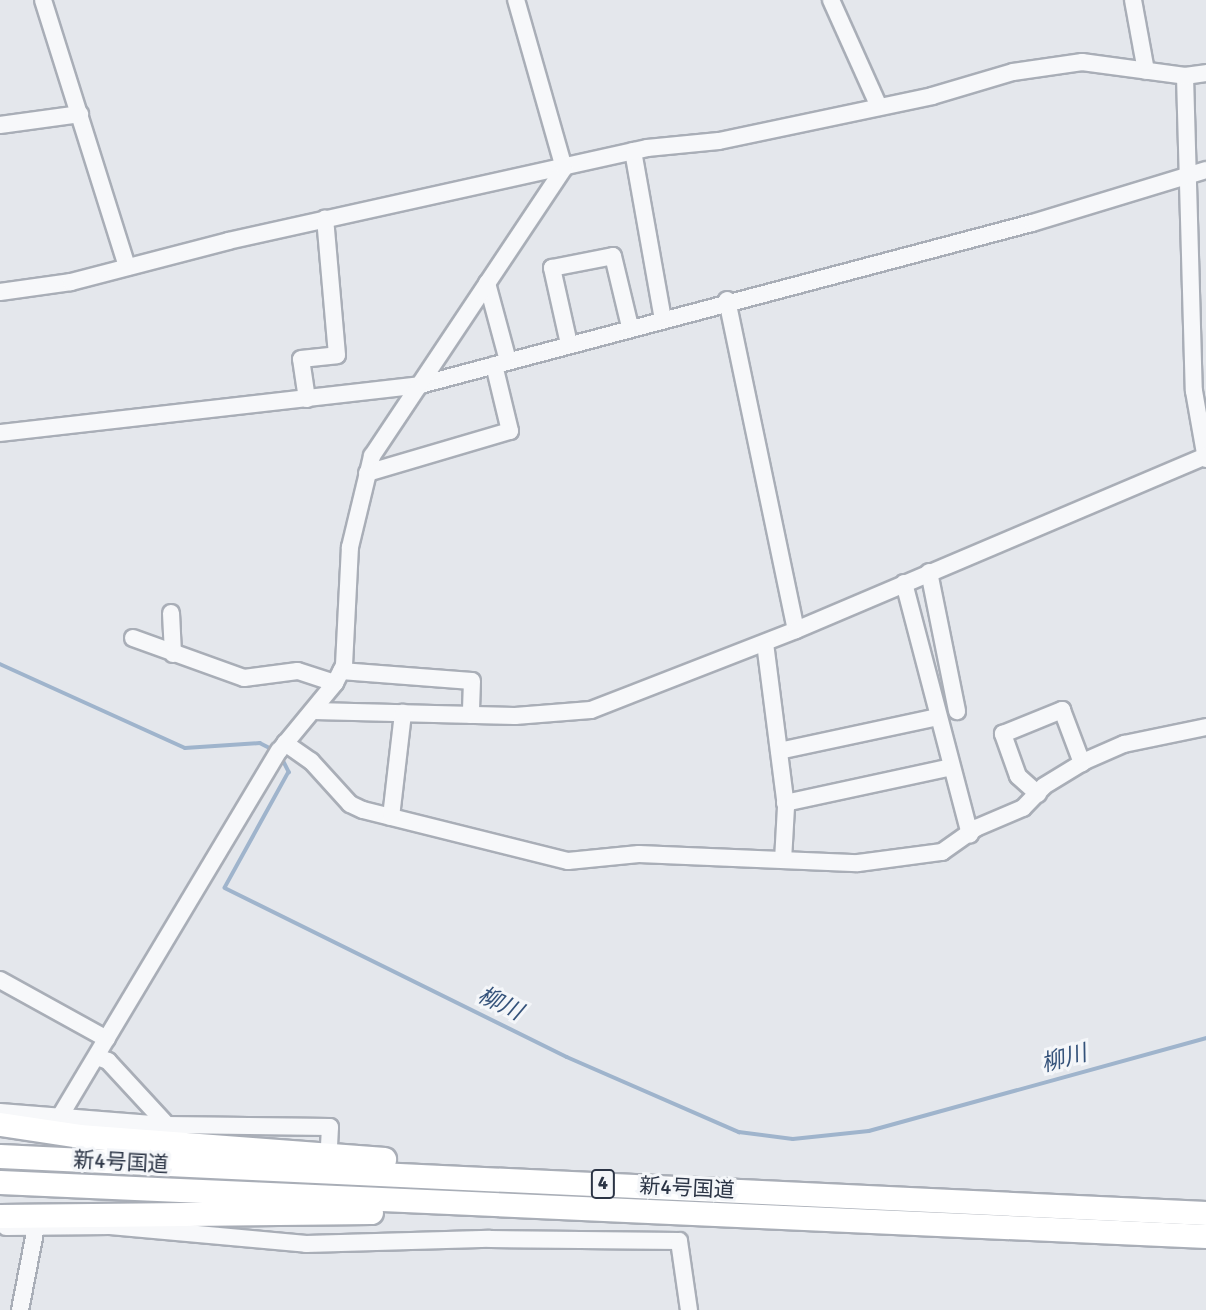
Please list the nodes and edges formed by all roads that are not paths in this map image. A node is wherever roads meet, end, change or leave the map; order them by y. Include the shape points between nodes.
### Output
1 (43, 0) edge
2 (516, 0) edge
3 (831, 0) edge
4 (1133, 0) edge
5 (1146, 71) junction
6 (1206, 73) edge
7 (1185, 76) junction
8 (879, 107) junction
9 (80, 114) junction
10 (0, 125) edge
11 (633, 151) junction
12 (564, 168) junction
13 (1206, 170) edge
14 (1185, 173) junction
15 (325, 219) junction
16 (127, 267) junction
17 (487, 283) junction
18 (0, 292) edge
19 (727, 300) junction
20 (663, 318) junction
21 (630, 327) junction
22 (569, 344) junction
23 (501, 363) junction
24 (420, 385) junction
25 (307, 399) junction
26 (0, 433) edge
27 (1206, 458) edge
28 (367, 473) junction
29 (929, 572) junction
30 (904, 583) junction
31 (171, 612) dead end
32 (796, 630) junction
33 (133, 638) dead end
34 (765, 643) junction
35 (173, 654) junction
36 (338, 677) junction
37 (314, 711) junction
38 (957, 711) dead end
39 (403, 713) junction
40 (471, 715) junction
41 (939, 717) junction
42 (1206, 727) edge
43 (285, 743) junction
44 (779, 751) junction
45 (1082, 763) junction
46 (951, 767) junction
47 (1038, 794) junction
48 (785, 803) junction
49 (391, 817) junction
50 (970, 834) junction
51 (783, 860) junction
52 (0, 980) edge
53 (107, 1039) junction
54 (97, 1057) junction
55 (0, 1112) edge
56 (59, 1118) junction
57 (0, 1124) edge
58 (167, 1125) junction
59 (329, 1148) dead end
60 (0, 1156) edge
61 (547, 1181) junction
62 (0, 1182) edge
63 (479, 1204) junction
64 (1206, 1213) edge
65 (0, 1216) edge
66 (326, 1223) dead end
67 (0, 1227) edge
68 (36, 1227) junction
69 (1206, 1236) edge
70 (325, 1241) junction
71 (20, 1310) edge
72 (689, 1310) edge

1 - 9 street
2 - 12 street
3 - 8 street
4 - 5 street
5 - 7 street
5 - 8 street via 1082,62 1013,72
6 - 7 street
7 - 14 street
8 - 11 street via 719,141
9 - 10 street
9 - 16 street
11 - 12 street
11 - 20 street
12 - 15 street
12 - 17 street
13 - 14 street
14 - 19 street via 1032,223
14 - 27 street via 1194,391
15 - 16 street
15 - 25 street via 337,355 301,359
16 - 18 street via 71,282
17 - 23 street
17 - 24 street
19 - 20 street
19 - 32 street
20 - 21 street
21 - 22 street
21 - 22 street via 613,256 552,268
22 - 23 street
23 - 24 street
23 - 28 street via 510,431
24 - 25 street
24 - 28 street via 372,456
25 - 26 street
27 - 29 street
28 - 36 street via 350,547
29 - 30 street
29 - 38 street
30 - 32 street
30 - 41 street
31 - 35 street
32 - 34 street
33 - 35 street
34 - 40 street via 591,710
34 - 44 street
35 - 36 street via 244,678 298,671
36 - 37 street
36 - 40 street via 472,681
37 - 39 street
37 - 43 street
39 - 40 street
39 - 49 street
41 - 44 street
41 - 46 street
42 - 45 street via 1124,744
43 - 49 street via 311,761 351,804
43 - 53 street
44 - 48 street
45 - 47 street
45 - 47 street via 1062,709 1003,734 1018,776
46 - 48 street
46 - 50 street
47 - 50 street via 1023,808
48 - 51 street
49 - 51 street via 568,861 639,854
50 - 51 street via 942,852 858,863
52 - 53 street
53 - 54 street
54 - 56 street
54 - 58 street via 108,1061
55 - 56 street
56 - 58 street
57 - 61 highway via 79,1136 416,1162
58 - 59 street via 330,1128
60 - 61 highway, 新4号国道 / 4
61 - 64 highway, 新4号国道 / 4
62 - 63 highway, 新4号国道 / 4
63 - 65 highway via 281,1216
63 - 69 highway, 新4号国道 / 4
66 - 70 street
67 - 68 street
68 - 70 street via 110,1226 306,1244
68 - 71 street
70 - 72 street via 679,1241

